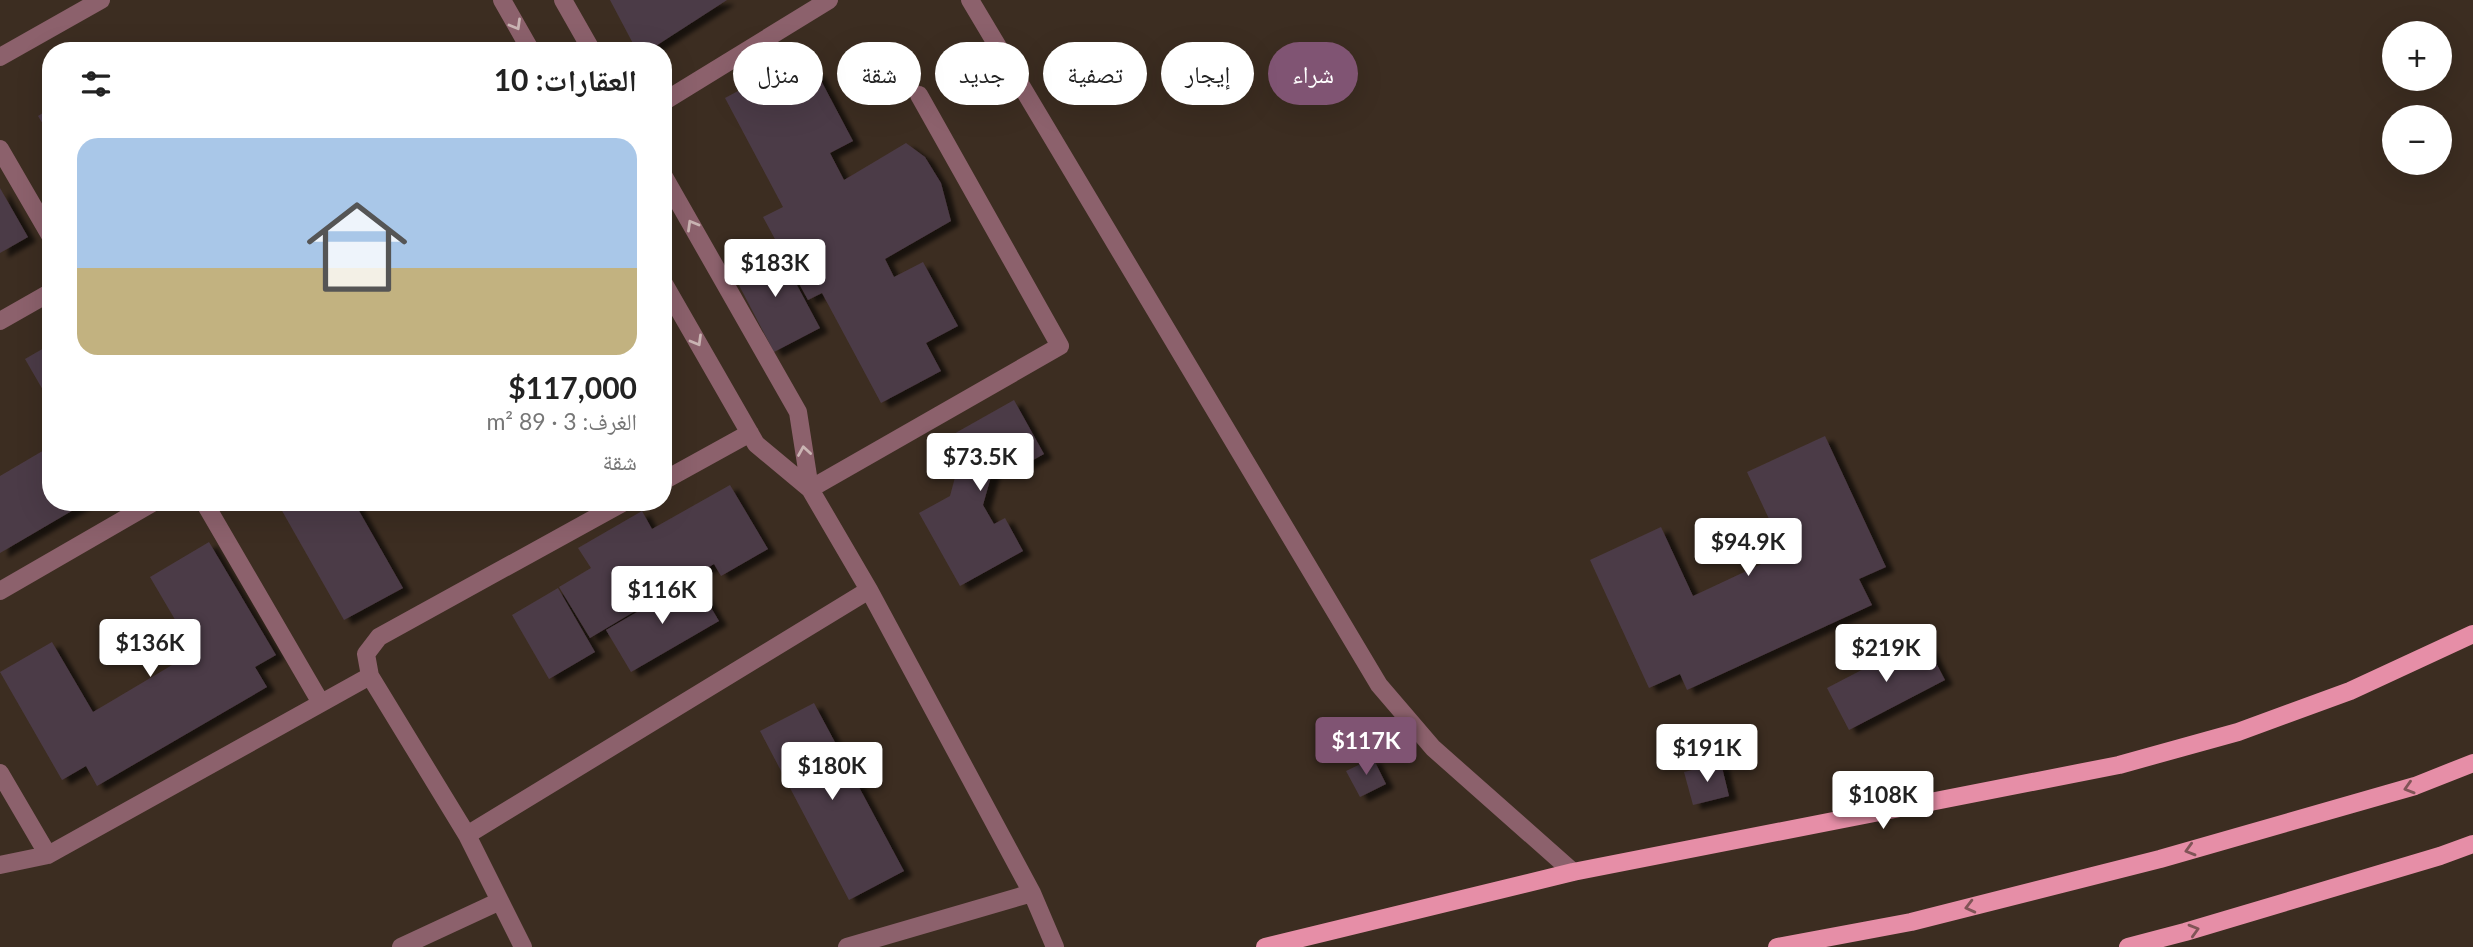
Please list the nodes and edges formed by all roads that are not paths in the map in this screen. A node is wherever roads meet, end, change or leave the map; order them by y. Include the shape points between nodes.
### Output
1 (101, 0) edge
2 (502, 0) edge
3 (563, 0) edge
4 (830, 0) edge
5 (970, 0) edge
6 (526, 42) edge
7 (587, 42) edge
8 (0, 57) edge
9 (672, 97) edge
10 (921, 100) edge
11 (0, 149) edge
12 (672, 191) edge
13 (42, 221) edge
14 (42, 297) edge
15 (672, 298) edge
16 (0, 321) edge
17 (750, 433) junction
18 (672, 476) edge
19 (810, 489) junction
20 (138, 511) edge
21 (209, 511) edge
22 (608, 511) edge
23 (869, 590) junction
24 (0, 591) edge
25 (2473, 634) edge
26 (370, 676) junction
27 (321, 703) junction
28 (2473, 763) edge
29 (0, 773) edge
30 (467, 835) junction
31 (2473, 844) edge
32 (48, 855) junction
33 (0, 865) edge
34 (1573, 872) junction
35 (1032, 893) junction
36 (500, 901) junction
37 (401, 947) edge
38 (523, 947) edge
39 (847, 947) edge
40 (1055, 947) edge
41 (1265, 947) edge
42 (1777, 947) edge
43 (2128, 947) edge

1 - 8 street
2 -> 6 street
3 - 7 street
4 - 9 street
5 - 34 street via 1379,685 1433,748
10 - 19 street via 1060,346
11 - 13 street
19 -> 12 street via 798,412
14 - 16 street
15 -> 17 street
17 - 18 street
17 - 19 street via 756,444
19 - 23 street
20 - 24 street
21 - 27 street
22 - 26 street via 379,637 366,654
23 - 30 street
23 - 35 street
25 - 34 main road via 2350,691 2238,732 2119,765
26 - 27 street
26 - 30 street
27 - 32 street
28 -> 42 main road via 2415,786 2160,859 1911,922
29 - 32 street
30 - 36 street
43 -> 31 main road
32 - 33 street
34 - 41 main road
35 - 39 street
35 - 40 street
36 - 37 street
36 - 38 street

